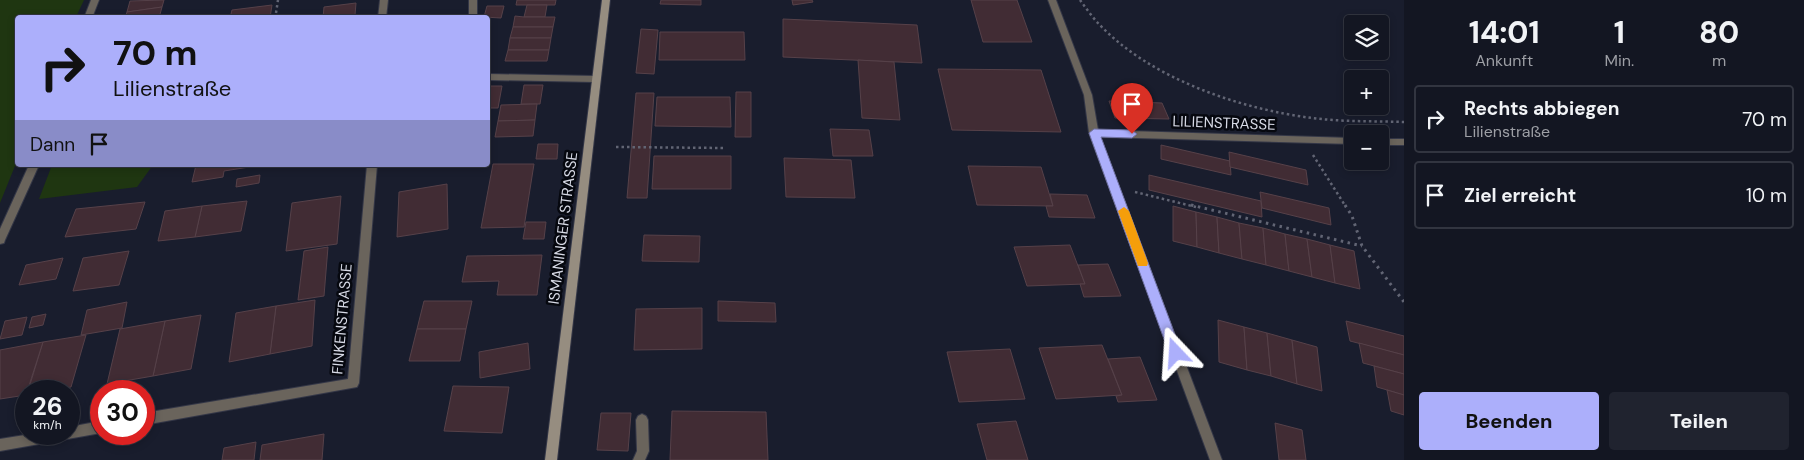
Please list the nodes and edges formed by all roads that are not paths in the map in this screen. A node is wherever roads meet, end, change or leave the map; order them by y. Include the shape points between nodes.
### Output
1 (95, 0) edge
2 (384, 0) edge
3 (473, 0) edge
4 (606, 0) edge
5 (1052, 0) edge
6 (89, 15) edge
7 (382, 15) edge
8 (473, 15) edge
9 (490, 77) edge
10 (595, 79) junction
11 (1094, 133) junction
12 (1344, 141) edge
13 (1389, 142) edge
14 (1404, 142) edge
15 (33, 167) edge
16 (372, 167) edge
17 (0, 240) edge
18 (155, 417) edge
19 (642, 420) dead end
20 (15, 442) edge
21 (0, 444) edge
22 (550, 460) edge
23 (639, 460) edge
24 (1216, 460) edge

1 - 6 street
2 - 7 street
3 - 8 street
4 - 10 main road, ISMANINGER STRASSE
5 - 11 street via 1088,95
9 - 10 street
10 - 22 main road, ISMANINGER STRASSE
11 - 12 street, LILIENSTRASSE
11 - 24 street
13 - 14 street
15 - 17 street
16 - 18 street, FINKENSTRASSE via 353,383
19 - 23 street via 643,451
20 - 21 street

